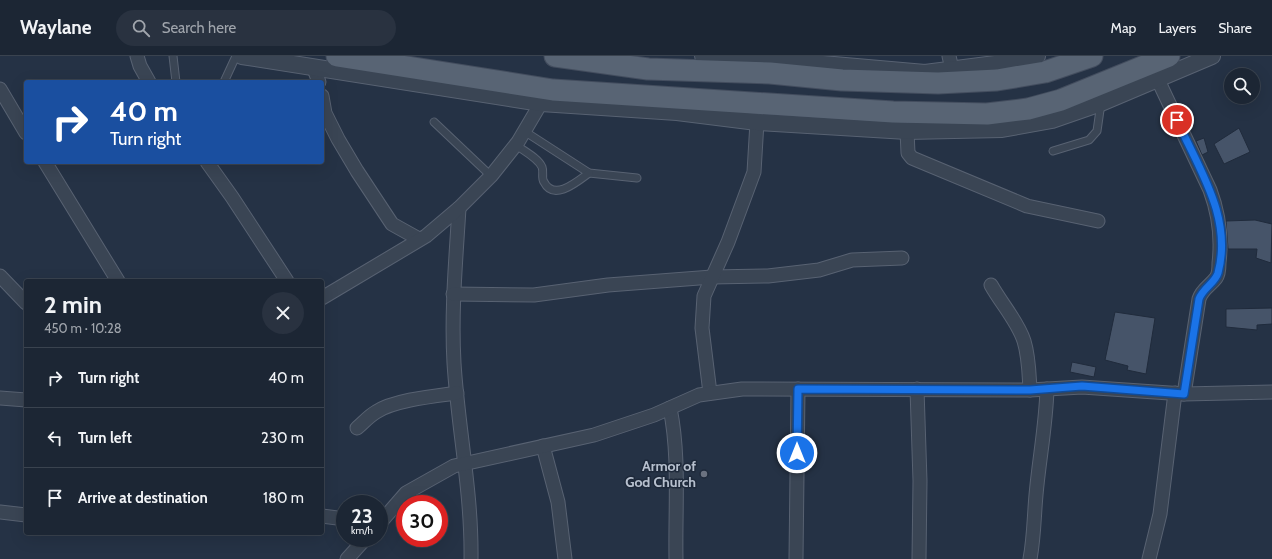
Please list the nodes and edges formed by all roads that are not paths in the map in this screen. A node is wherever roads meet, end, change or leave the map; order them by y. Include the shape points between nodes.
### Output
1 (137, 56) edge
2 (173, 56) edge
3 (236, 56) edge
4 (242, 56) edge
5 (337, 56) edge
6 (555, 56) edge
7 (703, 56) edge
8 (1037, 56) edge
9 (1092, 56) edge
10 (1169, 56) edge
11 (1212, 56) edge
12 (743, 57) junction
13 (803, 59) edge
14 (950, 62) edge
15 (386, 72) junction
16 (770, 73) junction
17 (317, 75) edge
18 (148, 80) edge
19 (176, 80) edge
20 (225, 80) edge
21 (1158, 80) junction
22 (896, 82) junction
23 (0, 90) edge
24 (541, 103) junction
25 (1100, 103) junction
26 (324, 107) edge
27 (893, 112) junction
28 (434, 122) dead end
29 (757, 122) junction
30 (24, 130) edge
31 (524, 131) junction
32 (907, 131) junction
33 (516, 145) junction
34 (1053, 151) dead end
35 (46, 164) edge
36 (208, 164) edge
37 (589, 173) junction
38 (491, 176) junction
39 (637, 178) dead end
40 (459, 208) junction
41 (1098, 221) dead end
42 (419, 240) junction
43 (902, 258) dead end
44 (0, 276) edge
45 (712, 277) junction
46 (117, 279) edge
47 (286, 279) edge
48 (991, 285) dead end
49 (453, 294) junction
50 (324, 297) edge
51 (24, 301) edge
52 (798, 389) junction
53 (917, 389) junction
54 (1047, 389) junction
55 (1030, 390) junction
56 (1272, 392) edge
57 (457, 393) junction
58 (1180, 393) junction
59 (710, 394) junction
60 (0, 398) edge
61 (24, 400) edge
62 (670, 408) junction
63 (357, 428) dead end
64 (543, 446) junction
65 (465, 462) junction
66 (0, 512) edge
67 (388, 514) edge
68 (24, 515) edge
69 (324, 516) edge
70 (336, 518) edge
71 (357, 547) edge
72 (346, 559) edge
73 (471, 559) edge
74 (565, 559) edge
75 (676, 559) edge
76 (796, 559) edge
77 (919, 559) edge
78 (1030, 559) edge
79 (1149, 559) edge

1 - 18 street
2 - 19 lane
3 - 20 lane
4 - 17 street
5 - 15 main road
6 - 16 main road via 648,69
7 - 12 street
8 - 14 street via 1026,60
9 - 22 main road via 1045,72 997,80 964,83
10 - 27 main road via 1088,90 1028,109 988,114
11 - 21 street
12 - 13 street
12 - 16 main road
13 - 14 street via 925,72
15 - 17 street
15 - 24 street
15 - 27 main road via 553,90
16 - 22 main road
21 - 25 street
21 - 58 street via 1210,190 1220,225 1218,273 1202,291 1199,299
22 - 27 main road via 898,99
23 - 30 street
24 - 29 street via 677,112
24 - 31 street
25 - 32 street via 1052,120 1002,129
25 - 34 lane via 1097,131 1089,140 1077,146
26 - 42 street via 338,139 392,224
28 - 38 lane
29 - 32 street
29 - 45 street via 754,172
31 - 33 street
31 - 37 lane
32 - 41 street via 908,153 912,158 1027,206
33 - 37 lane via 538,162 542,167 543,180 553,191 562,190
33 - 38 street
35 - 46 street
36 - 47 street
37 - 39 lane
38 - 40 street
40 - 42 street
40 - 49 street
42 - 50 street
43 - 45 street via 852,260 804,273
44 - 51 street
45 - 49 street via 608,285 534,295
45 - 59 street via 704,296 702,328
48 - 55 street via 1024,341
49 - 57 street
52 - 53 street
52 - 59 street via 742,389
52 - 76 street
53 - 55 street
53 - 77 street
54 - 55 street
54 - 58 street via 1082,386
54 - 78 street via 1046,420
56 - 58 street
57 - 63 street via 424,397 390,406 376,411
57 - 65 street
58 - 79 street via 1160,514
59 - 62 street via 699,395
60 - 61 street
62 - 64 street via 594,435
62 - 75 street via 674,433
64 - 65 street
64 - 74 street via 558,502
65 - 67 street via 430,478 406,493
65 - 73 street via 472,527
66 - 68 street
69 - 70 street
71 - 72 street

